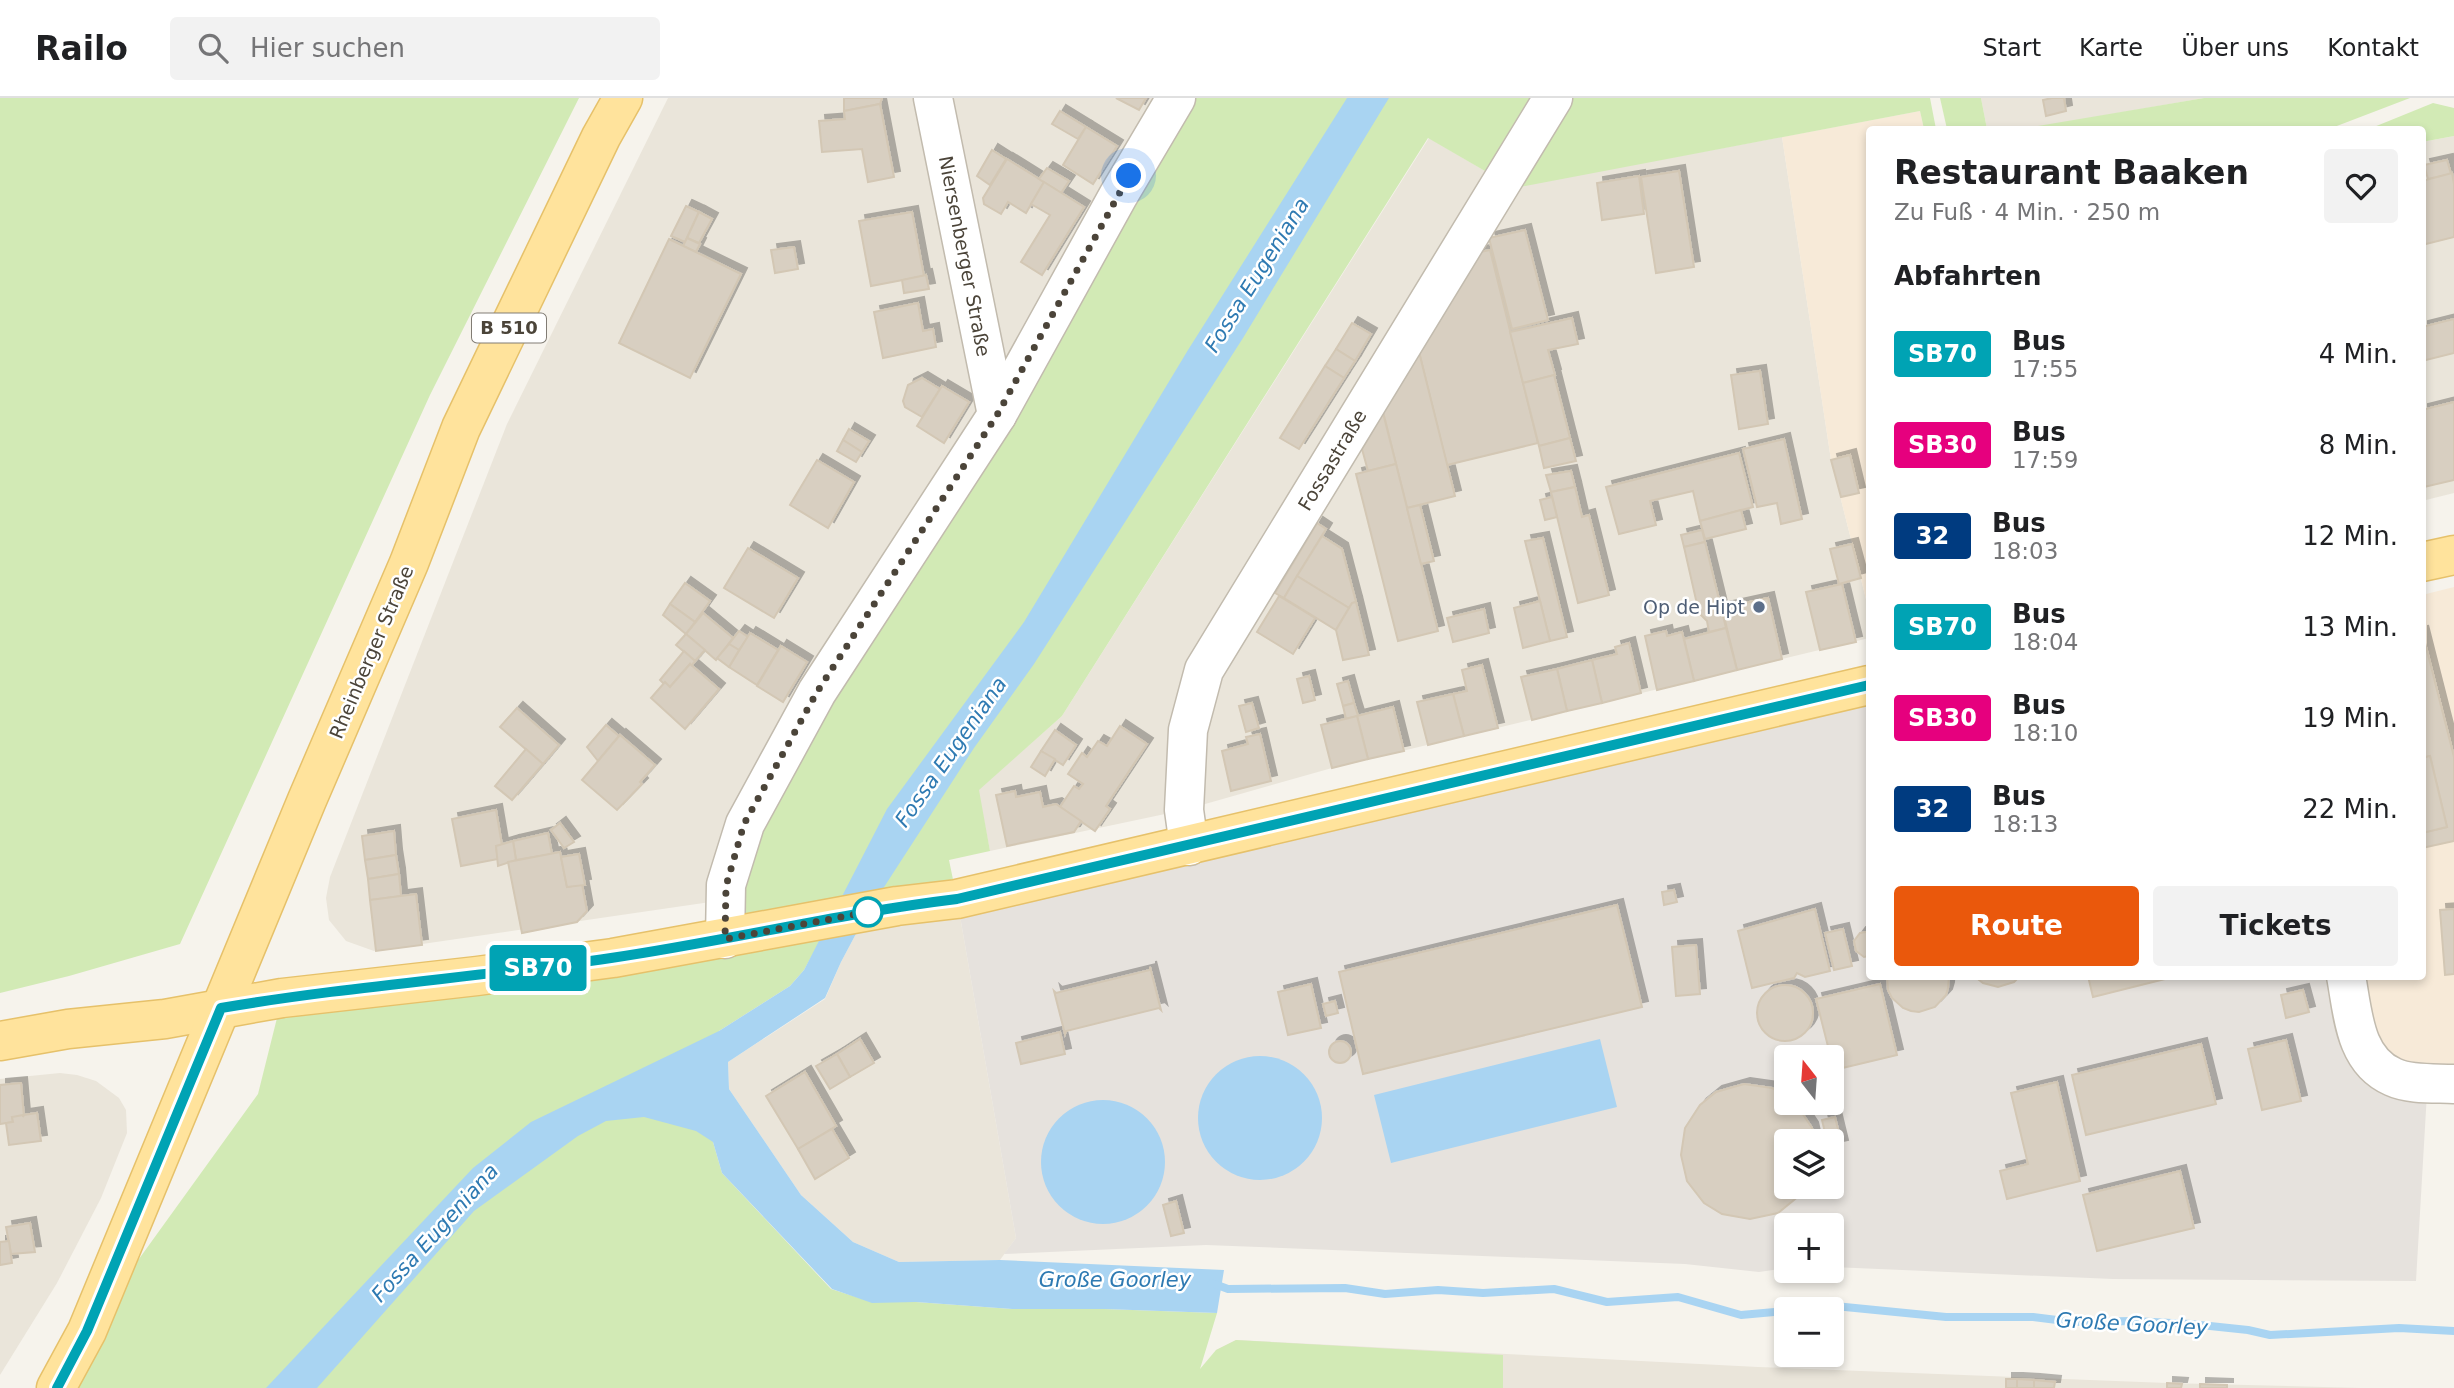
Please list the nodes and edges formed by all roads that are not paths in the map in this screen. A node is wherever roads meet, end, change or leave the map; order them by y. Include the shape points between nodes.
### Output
1 (623, 98) edge
2 (933, 98) edge
3 (1176, 98) edge
4 (1553, 98) edge
5 (997, 415) junction
6 (2454, 530) edge
7 (2426, 536) edge
8 (2454, 555) edge
9 (2426, 561) edge
10 (1866, 686) edge
11 (1189, 846) junction
12 (725, 939) junction
13 (2347, 980) edge
14 (221, 1008) junction
15 (0, 1041) edge
16 (2454, 1084) edge
17 (57, 1388) edge

1 - 14 main road, Rheinberger Straße / B 510 via 461,428 409,564
2 - 5 street, Niersenberger Straße
3 - 5 street
4 - 11 street, Fossastraße via 1204,670 1188,730 1184,810
5 - 12 street via 817,692 744,824 726,886
6 - 7 main road
8 - 9 main road
10 - 11 main road
11 - 12 main road via 957,899
12 - 14 main road via 599,960
13 - 16 street via 2359,1041 2376,1067 2395,1079
14 - 15 main road
14 - 17 main road, B 510 via 87,1331

